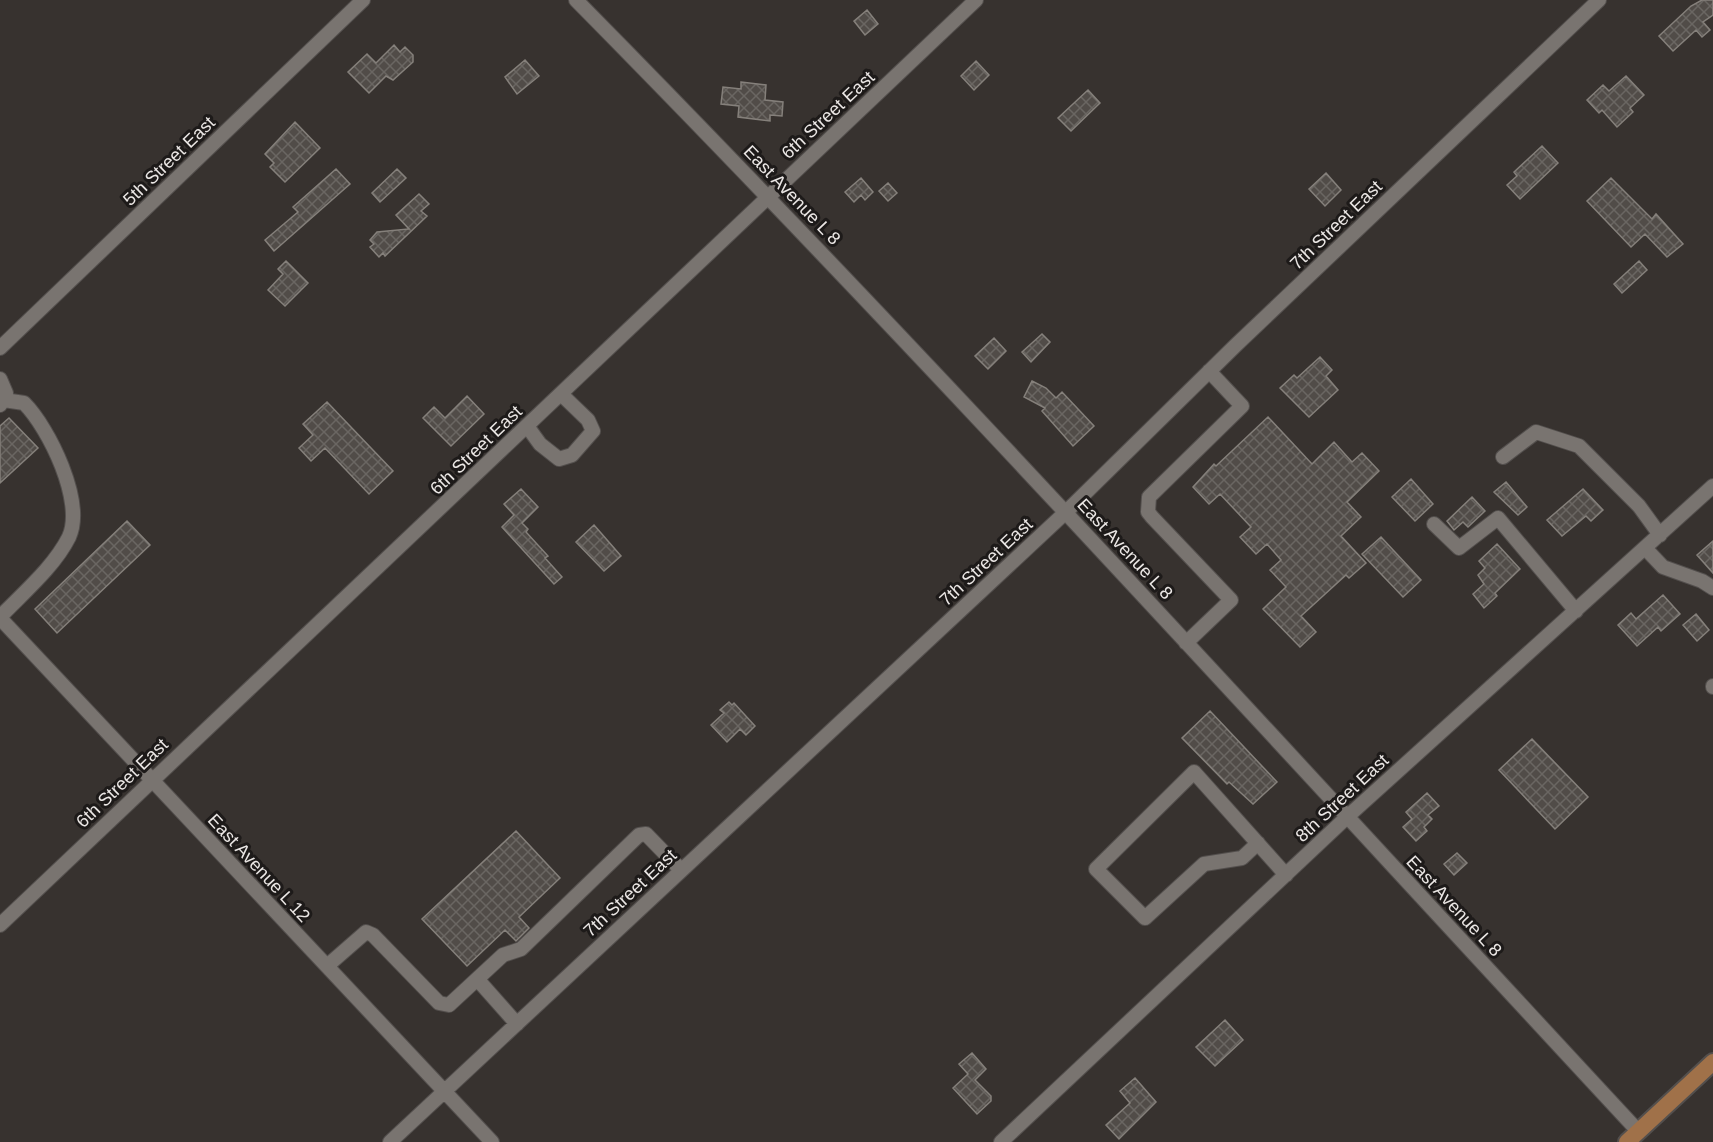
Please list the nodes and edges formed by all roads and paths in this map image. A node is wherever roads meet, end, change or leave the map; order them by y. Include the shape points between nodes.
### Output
1 (363, 0) edge
2 (576, 0) edge
3 (976, 0) edge
4 (1599, 0) edge
5 (769, 196) junction
6 (0, 348) edge
7 (1209, 371) junction
8 (0, 379) edge
9 (561, 394) junction
10 (2, 403) edge
11 (527, 426) junction
12 (1503, 457) dead end
13 (1713, 488) edge
14 (1065, 512) junction
15 (1434, 524) dead end
16 (1660, 535) junction
17 (1645, 548) junction
18 (1713, 588) edge
19 (1576, 611) junction
20 (0, 618) edge
21 (1186, 643) junction
22 (151, 780) junction
23 (1347, 817) junction
24 (1258, 843) junction
25 (681, 870) junction
26 (1286, 875) junction
27 (0, 925) edge
28 (327, 966) junction
29 (478, 980) junction
30 (517, 1024) junction
31 (1713, 1062) edge
32 (444, 1091) junction
33 (1633, 1137) edge
34 (390, 1142) edge
35 (492, 1142) edge
36 (1001, 1142) edge

1 - 6 street, 5th Street East
2 - 5 street, East Avenue L 8
3 - 5 street, 6th Street East
4 - 7 street, 7th Street East
5 - 9 street, 6th Street East
5 - 14 street, East Avenue L 8
7 - 14 street, 7th Street East
7 - 21 street via 1242,406 1149,498 1148,505 1152,518 1231,600
8 - 10 street via 6,393
9 - 11 street, 6th Street East
9 - 11 street via 588,420 593,431 572,455 559,459 540,444
10 - 20 street via 24,403 48,432 69,494 72,516 70,536
11 - 22 street, 6th Street East
12 - 16 street via 1536,432 1579,446 1639,506
13 - 16 street, 8th Street East
14 - 21 street, East Avenue L 8
14 - 25 street, 7th Street East
15 - 19 street via 1459,548 1498,519
16 - 17 street, 8th Street East
17 - 18 street via 1663,567
17 - 19 street, 8th Street East
19 - 23 street, 8th Street East
20 - 22 street, East Avenue L 12
21 - 23 street, East Avenue L 8
22 - 27 street, 6th Street East
22 - 28 street, East Avenue L 12
23 - 26 street, 8th Street East
23 - 33 street, East Avenue L 8
24 - 24 street via 1194,772 1096,869 1144,918 1204,864 1242,858
24 - 26 street
25 - 29 street via 654,839 639,835 521,949 503,955
25 - 30 street, 7th Street East
26 - 36 street, 8th Street East
28 - 29 street via 366,932 443,1005 455,1001
28 - 32 street, East Avenue L 12
29 - 30 street
30 - 32 street, 7th Street East
31 - 33 main road
32 - 34 street, 7th Street East
32 - 35 street, East Avenue L 12

